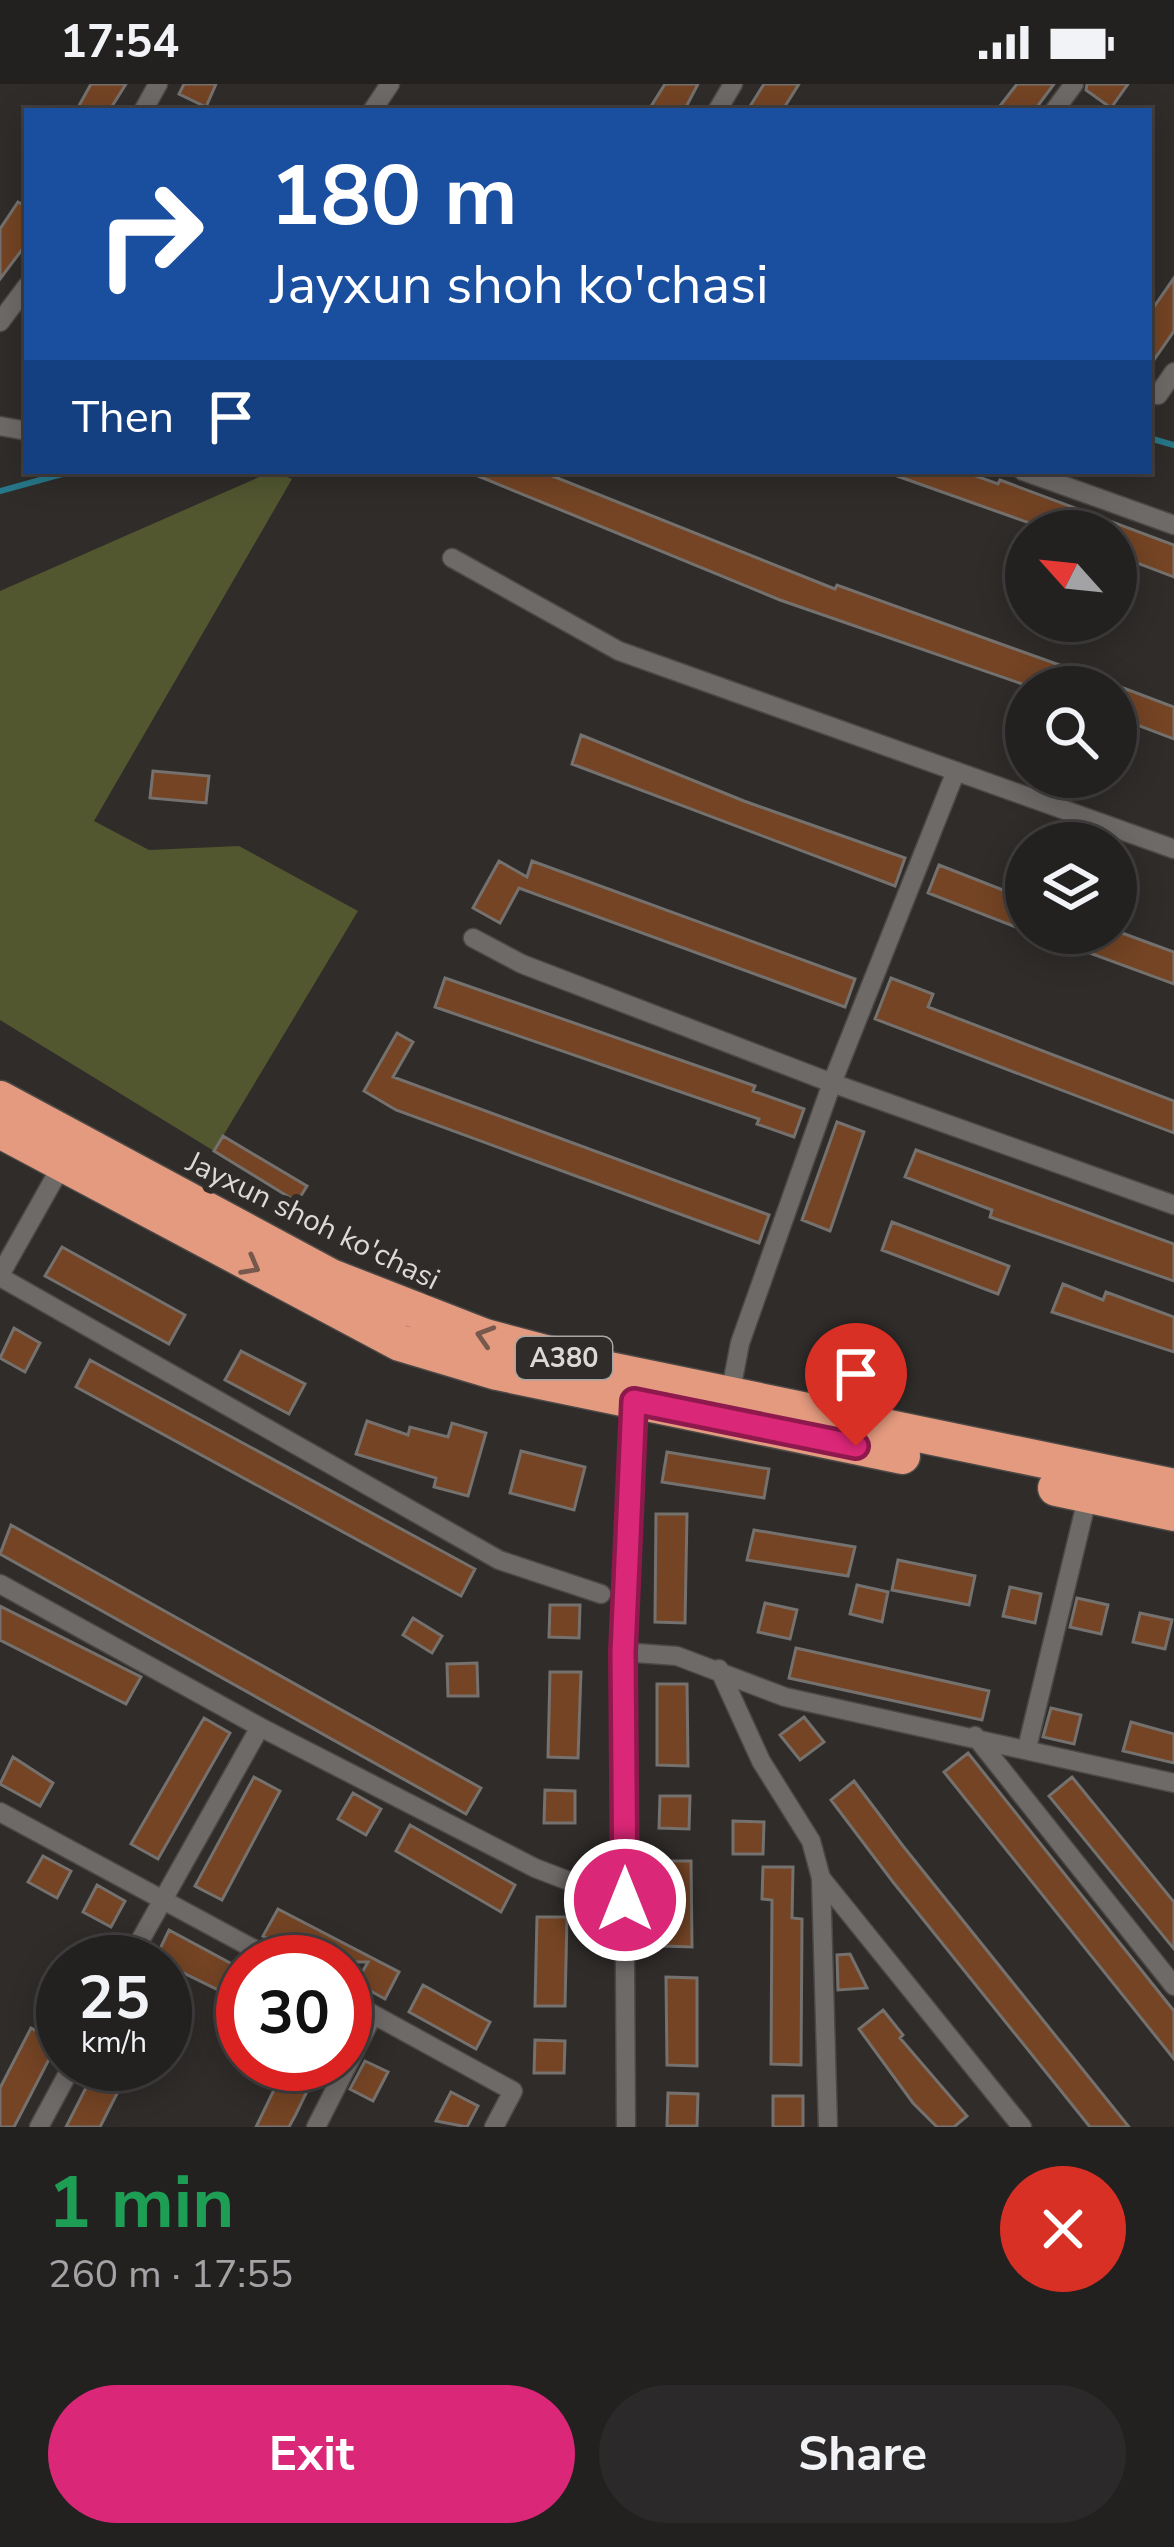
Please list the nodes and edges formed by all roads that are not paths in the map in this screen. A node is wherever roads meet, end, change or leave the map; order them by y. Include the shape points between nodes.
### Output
1 (24, 290) edge
2 (0, 322) edge
3 (1174, 372) edge
4 (1160, 396) edge
5 (1031, 474) edge
6 (1174, 525) edge
7 (452, 558) dead end
8 (956, 771) junction
9 (1174, 849) edge
10 (472, 938) dead end
11 (832, 1083) junction
12 (0, 1099) edge
13 (0, 1130) edge
14 (62, 1165) junction
15 (1174, 1205) edge
16 (0, 1276) edge
17 (730, 1395) junction
18 (634, 1401) junction
19 (1174, 1486) edge
20 (1088, 1495) junction
21 (1174, 1513) edge
22 (0, 1585) edge
23 (601, 1594) dead end
24 (623, 1652) junction
25 (719, 1669) junction
26 (260, 1727) junction
27 (975, 1736) junction
28 (1028, 1748) junction
29 (1174, 1783) edge
30 (0, 1812) edge
31 (820, 1878) junction
32 (586, 1888) dead end
33 (162, 1898) junction
34 (142, 1935) edge
35 (229, 1935) edge
36 (1174, 1986) edge
37 (373, 2015) joint
38 (58, 2091) edge
39 (39, 2127) edge
40 (316, 2127) edge
41 (494, 2127) edge
42 (626, 2127) edge
43 (828, 2127) edge
44 (1022, 2127) edge

1 - 2 street
3 - 4 street
5 - 6 street
7 - 8 street via 619,651
8 - 9 street
8 - 11 street
10 - 11 street
11 - 15 street
11 - 17 street via 740,1343
17 -> 12 highway, Jayxun shoh ko'chasi / A380 via 605,1369 405,1310
13 - 14 highway, Jayxun shoh ko'chasi / A380
14 - 16 street
14 -> 18 highway, Jayxun shoh ko'chasi / A380 via 400,1342
16 - 23 street via 478,1549
17 - 19 highway, Jayxun shoh ko'chasi / A380
18 - 20 highway, Jayxun shoh ko'chasi / A380
18 - 24 street
20 - 21 highway, Jayxun shoh ko'chasi / A380
20 - 28 street
22 - 26 street
24 - 25 street
24 - 42 street
25 - 27 street via 784,1697
25 - 31 street via 761,1761 811,1841
26 - 32 street
26 - 33 street
27 - 28 street
27 - 36 street
28 - 29 street
30 - 33 street
31 - 43 street
31 - 44 street
33 - 34 street
33 - 35 street
37 - 40 street
37 - 41 street via 513,2091
38 - 39 street

